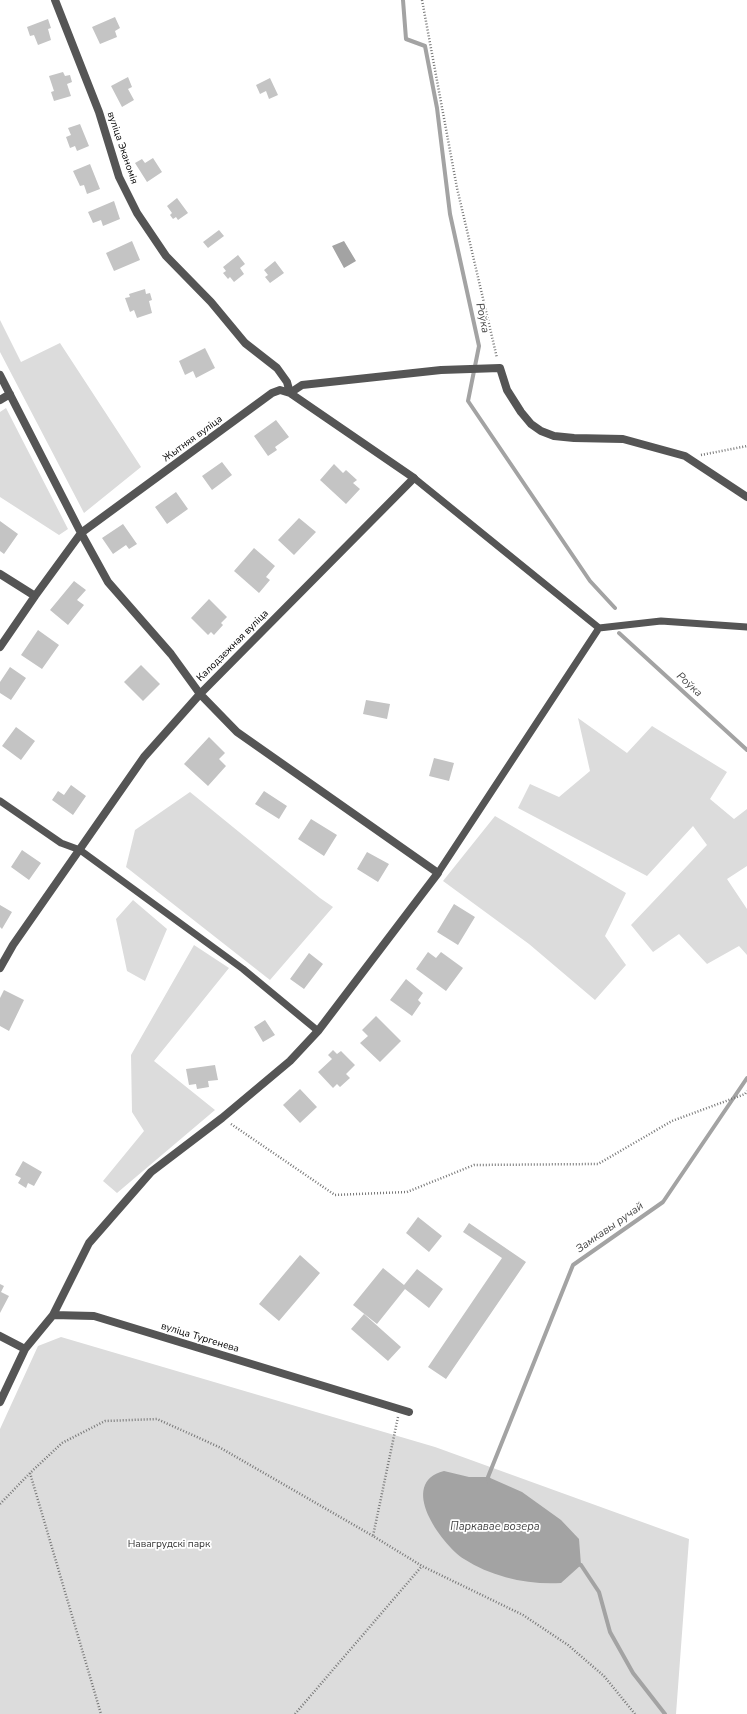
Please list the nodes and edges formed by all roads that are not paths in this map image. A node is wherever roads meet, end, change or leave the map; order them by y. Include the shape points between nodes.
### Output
1 (55, 0) edge
2 (0, 375) edge
3 (290, 393) junction
4 (10, 394) junction
5 (0, 400) edge
6 (414, 478) junction
7 (747, 497) edge
8 (81, 533) junction
9 (0, 574) edge
10 (34, 596) junction
11 (599, 628) junction
12 (747, 628) edge
13 (0, 647) edge
14 (200, 694) junction
15 (0, 801) edge
16 (80, 850) junction
17 (438, 873) junction
18 (0, 968) edge
19 (318, 1031) junction
20 (53, 1315) junction
21 (0, 1336) edge
22 (25, 1349) junction
23 (0, 1402) edge
24 (409, 1412) dead end

1 - 3 street, вуліца Эканомія via 99,112 119,177 137,213 166,256 211,302 245,343 277,368 287,382
2 - 4 street
3 - 6 street
3 - 7 street, Жытняя вуліца via 302,385 441,370 500,368 507,390 521,412 530,424 541,431 554,436 574,438 623,439 685,456
3 - 8 street, Жытняя вуліца via 280,390 272,393
4 - 5 street
4 - 8 street
6 - 11 lane
6 - 14 street, Калодзежная вуліца
8 - 10 street, Жытняя вуліца
8 - 14 street via 108,582 171,654
9 - 10 street
10 - 13 street, Жытняя вуліца
11 - 12 lane via 661,621
11 - 17 lane
14 - 16 street, Калодзежная вуліца via 144,757
14 - 17 street via 237,732
15 - 16 lane via 61,844
16 - 18 street, Калодзежная вуліца via 13,945
16 - 19 lane via 243,969
17 - 19 street
19 - 20 street via 290,1060 222,1118 151,1172 89,1243
20 - 22 street
20 - 24 street, вуліца Тургенева via 94,1316
21 - 22 street
22 - 23 street

